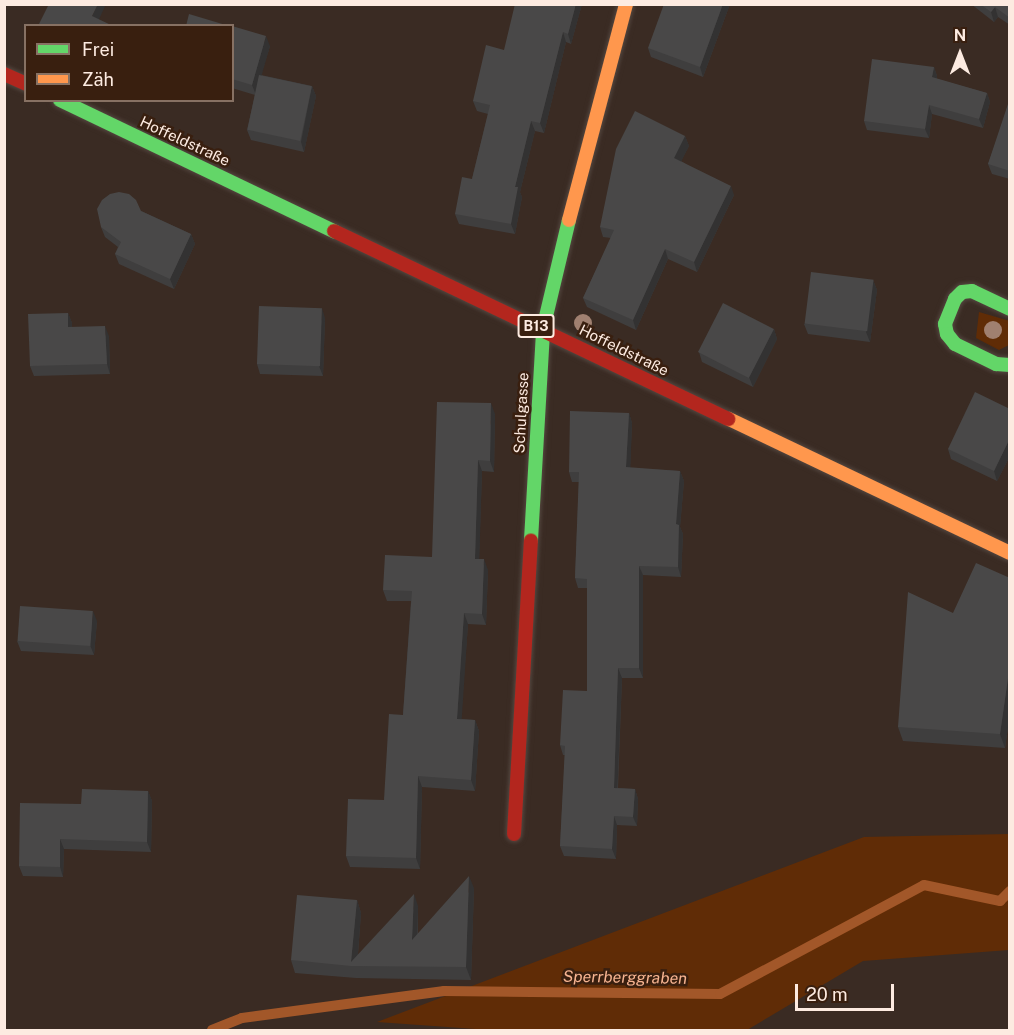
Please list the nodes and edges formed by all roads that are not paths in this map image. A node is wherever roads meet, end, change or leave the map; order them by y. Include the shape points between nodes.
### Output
1 (626, 4) edge
2 (4, 74) edge
3 (24, 83) edge
4 (64, 102) edge
5 (1010, 309) edge
6 (543, 329) junction
7 (1010, 365) edge
8 (1010, 553) edge
9 (514, 834) dead end

1 - 6 main road, Schulgasse
2 - 3 main road
4 - 6 main road, Hoffeldstraße / B13
5 - 7 main road via 972,291 962,292 955,298 945,324 955,344 996,364
6 - 8 main road, Hoffeldstraße / B13
6 - 9 main road, Schulgasse

